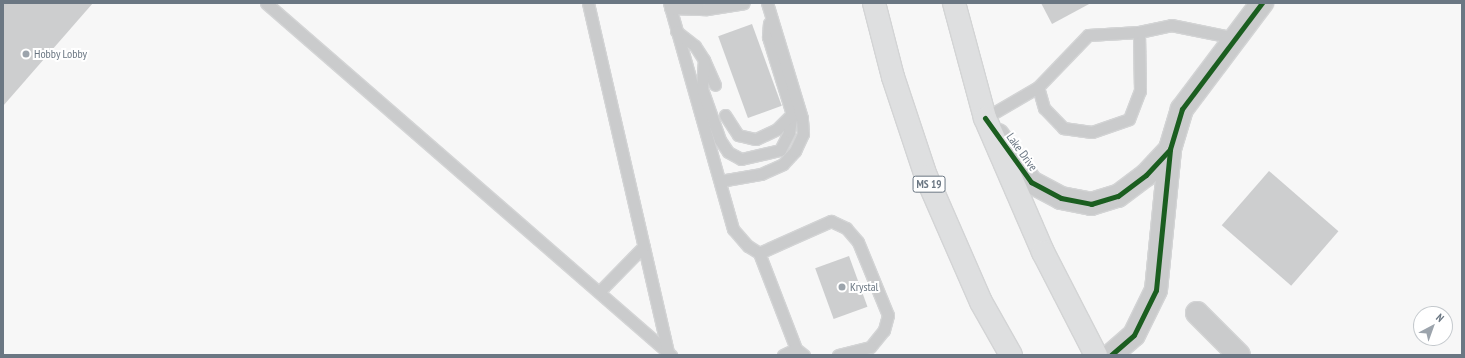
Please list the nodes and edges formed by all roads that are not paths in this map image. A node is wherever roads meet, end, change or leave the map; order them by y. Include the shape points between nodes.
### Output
1 (266, 3) edge
2 (588, 3) edge
3 (744, 3) edge
4 (768, 3) edge
5 (874, 3) edge
6 (954, 3) edge
7 (1262, 3) edge
8 (670, 6) edge
9 (770, 16) junction
10 (676, 31) junction
11 (1139, 32) junction
12 (1235, 38) junction
13 (704, 60) junction
14 (715, 86) dead end
15 (1038, 87) junction
16 (792, 114) junction
17 (725, 115) dead end
18 (985, 118) junction
19 (1170, 148) junction
20 (720, 181) junction
21 (644, 246) junction
22 (759, 253) junction
23 (599, 292) junction
24 (1197, 314) dead end
25 (800, 352) edge
26 (670, 354) edge
27 (783, 355) edge
28 (838, 355) edge
29 (1011, 355) edge
30 (1096, 355) edge
31 (1111, 355) edge
32 (1240, 355) edge

1 - 23 lane
2 - 21 lane
3 - 8 lane via 707,9
4 - 9 lane
5 - 29 main road, MS 19 via 893,77 926,176 981,302
6 - 18 main road
7 - 12 street, Lake Drive
8 - 10 lane
9 - 16 lane via 768,37
9 - 20 lane via 802,118 803,134 795,151 783,164 760,174
10 - 13 lane via 695,46
10 - 20 lane
11 - 12 lane via 1171,25
11 - 15 lane via 1088,35
11 - 15 lane via 1140,91 1129,119 1092,132 1063,128 1044,108
12 - 19 street, Lake Drive via 1182,109
13 - 14 lane
13 - 16 lane via 702,89 720,140 728,152 741,159 780,150 789,132
15 - 18 lane
16 - 17 lane via 777,129 756,139 738,135
18 - 19 street, Lake Drive via 1031,182 1061,198 1091,204 1118,196 1146,175
18 - 30 main road via 1043,252
19 - 31 street, Lake Drive via 1156,290 1134,335
20 - 22 lane via 733,229 748,246
21 - 23 lane
21 - 26 lane
22 - 25 lane
22 - 28 lane via 831,221 846,228 858,242 888,315 884,330 870,347
23 - 26 lane
24 - 32 street
25 - 27 lane

